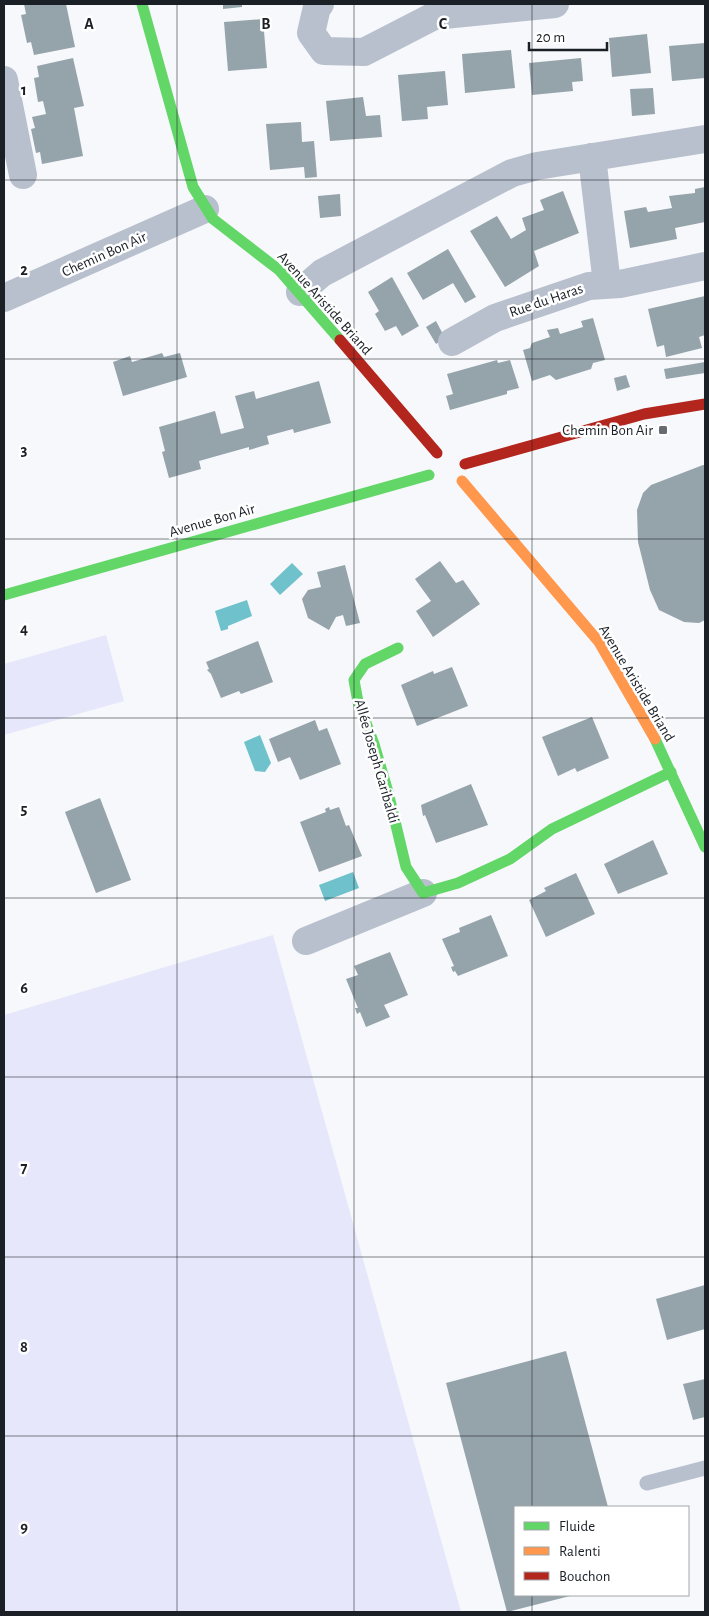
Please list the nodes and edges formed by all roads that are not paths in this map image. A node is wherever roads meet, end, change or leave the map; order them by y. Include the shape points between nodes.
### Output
1 (142, 4) edge
2 (320, 4) edge
3 (555, 4) edge
4 (522, 5) edge
5 (4, 80) edge
6 (705, 138) edge
7 (592, 157) junction
8 (23, 175) dead end
9 (205, 209) junction
10 (705, 266) edge
11 (608, 284) junction
12 (300, 292) junction
13 (4, 298) edge
14 (452, 342) dead end
15 (705, 404) edge
16 (448, 452) junction
17 (465, 464) junction
18 (462, 481) junction
19 (451, 488) dead end
20 (4, 595) edge
21 (398, 648) dead end
22 (671, 772) junction
23 (705, 847) edge
24 (423, 893) junction
25 (306, 941) dead end
26 (705, 1468) edge
27 (647, 1483) dead end

1 - 9 street, Avenue Aristide Briand via 194,187
2 - 4 street via 311,33 324,51 364,52 434,16
3 - 4 street
5 - 8 street
6 - 7 street
7 - 11 street
7 - 12 street via 512,173 322,272
9 - 12 street, Avenue Aristide Briand via 213,219 279,270
9 - 13 street, Chemin Bon Air
10 - 11 street, Rue du Haras
11 - 14 street, Rue du Haras via 589,286 519,308
12 - 16 street, Avenue Aristide Briand
15 - 17 street via 644,414
16 - 17 street, Avenue Aristide Briand
16 - 20 street, Avenue Bon Air via 430,462 432,479
17 - 18 street
18 - 19 street
18 - 22 street, Avenue Aristide Briand via 599,642 647,722
21 - 24 street, Allée Joseph Garibaldi via 365,664 354,680 358,702 388,792 406,867
22 - 23 street, Avenue Aristide Briand
22 - 24 street via 552,829 510,859 458,883
24 - 25 street
26 - 27 lane

